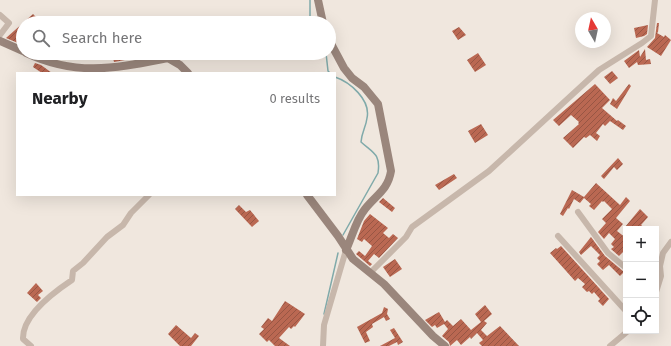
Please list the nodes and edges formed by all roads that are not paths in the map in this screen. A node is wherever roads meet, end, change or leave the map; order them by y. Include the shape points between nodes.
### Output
1 (318, 0) edge
2 (655, 0) edge
3 (0, 15) edge
4 (321, 16) edge
5 (0, 35) edge
6 (0, 41) edge
7 (16, 48) edge
8 (336, 53) edge
9 (43, 60) edge
10 (158, 60) edge
11 (171, 60) edge
12 (187, 72) edge
13 (148, 196) edge
14 (308, 196) edge
15 (578, 212) dead end
16 (558, 236) dead end
17 (671, 242) edge
18 (346, 250) junction
19 (623, 266) edge
20 (370, 273) junction
21 (659, 282) edge
22 (623, 308) edge
23 (624, 334) edge
24 (31, 346) edge
25 (324, 346) edge
26 (445, 346) edge
27 (610, 346) edge

1 - 4 street
2 - 20 street via 651,36 599,70 489,171 412,227 406,237
3 - 5 street via 9,23
6 - 7 street
8 - 18 street via 352,78 364,87 378,104 391,171 387,186 364,210
9 - 10 street via 71,68 121,67
11 - 12 street
13 - 24 street via 123,225 107,237 73,271 72,280 33,311 23,334 23,339
14 - 18 street
15 - 19 street via 608,253
16 - 22 street
17 - 21 street via 663,253
18 - 20 street
18 - 25 street via 324,325
20 - 26 street
23 - 27 street

